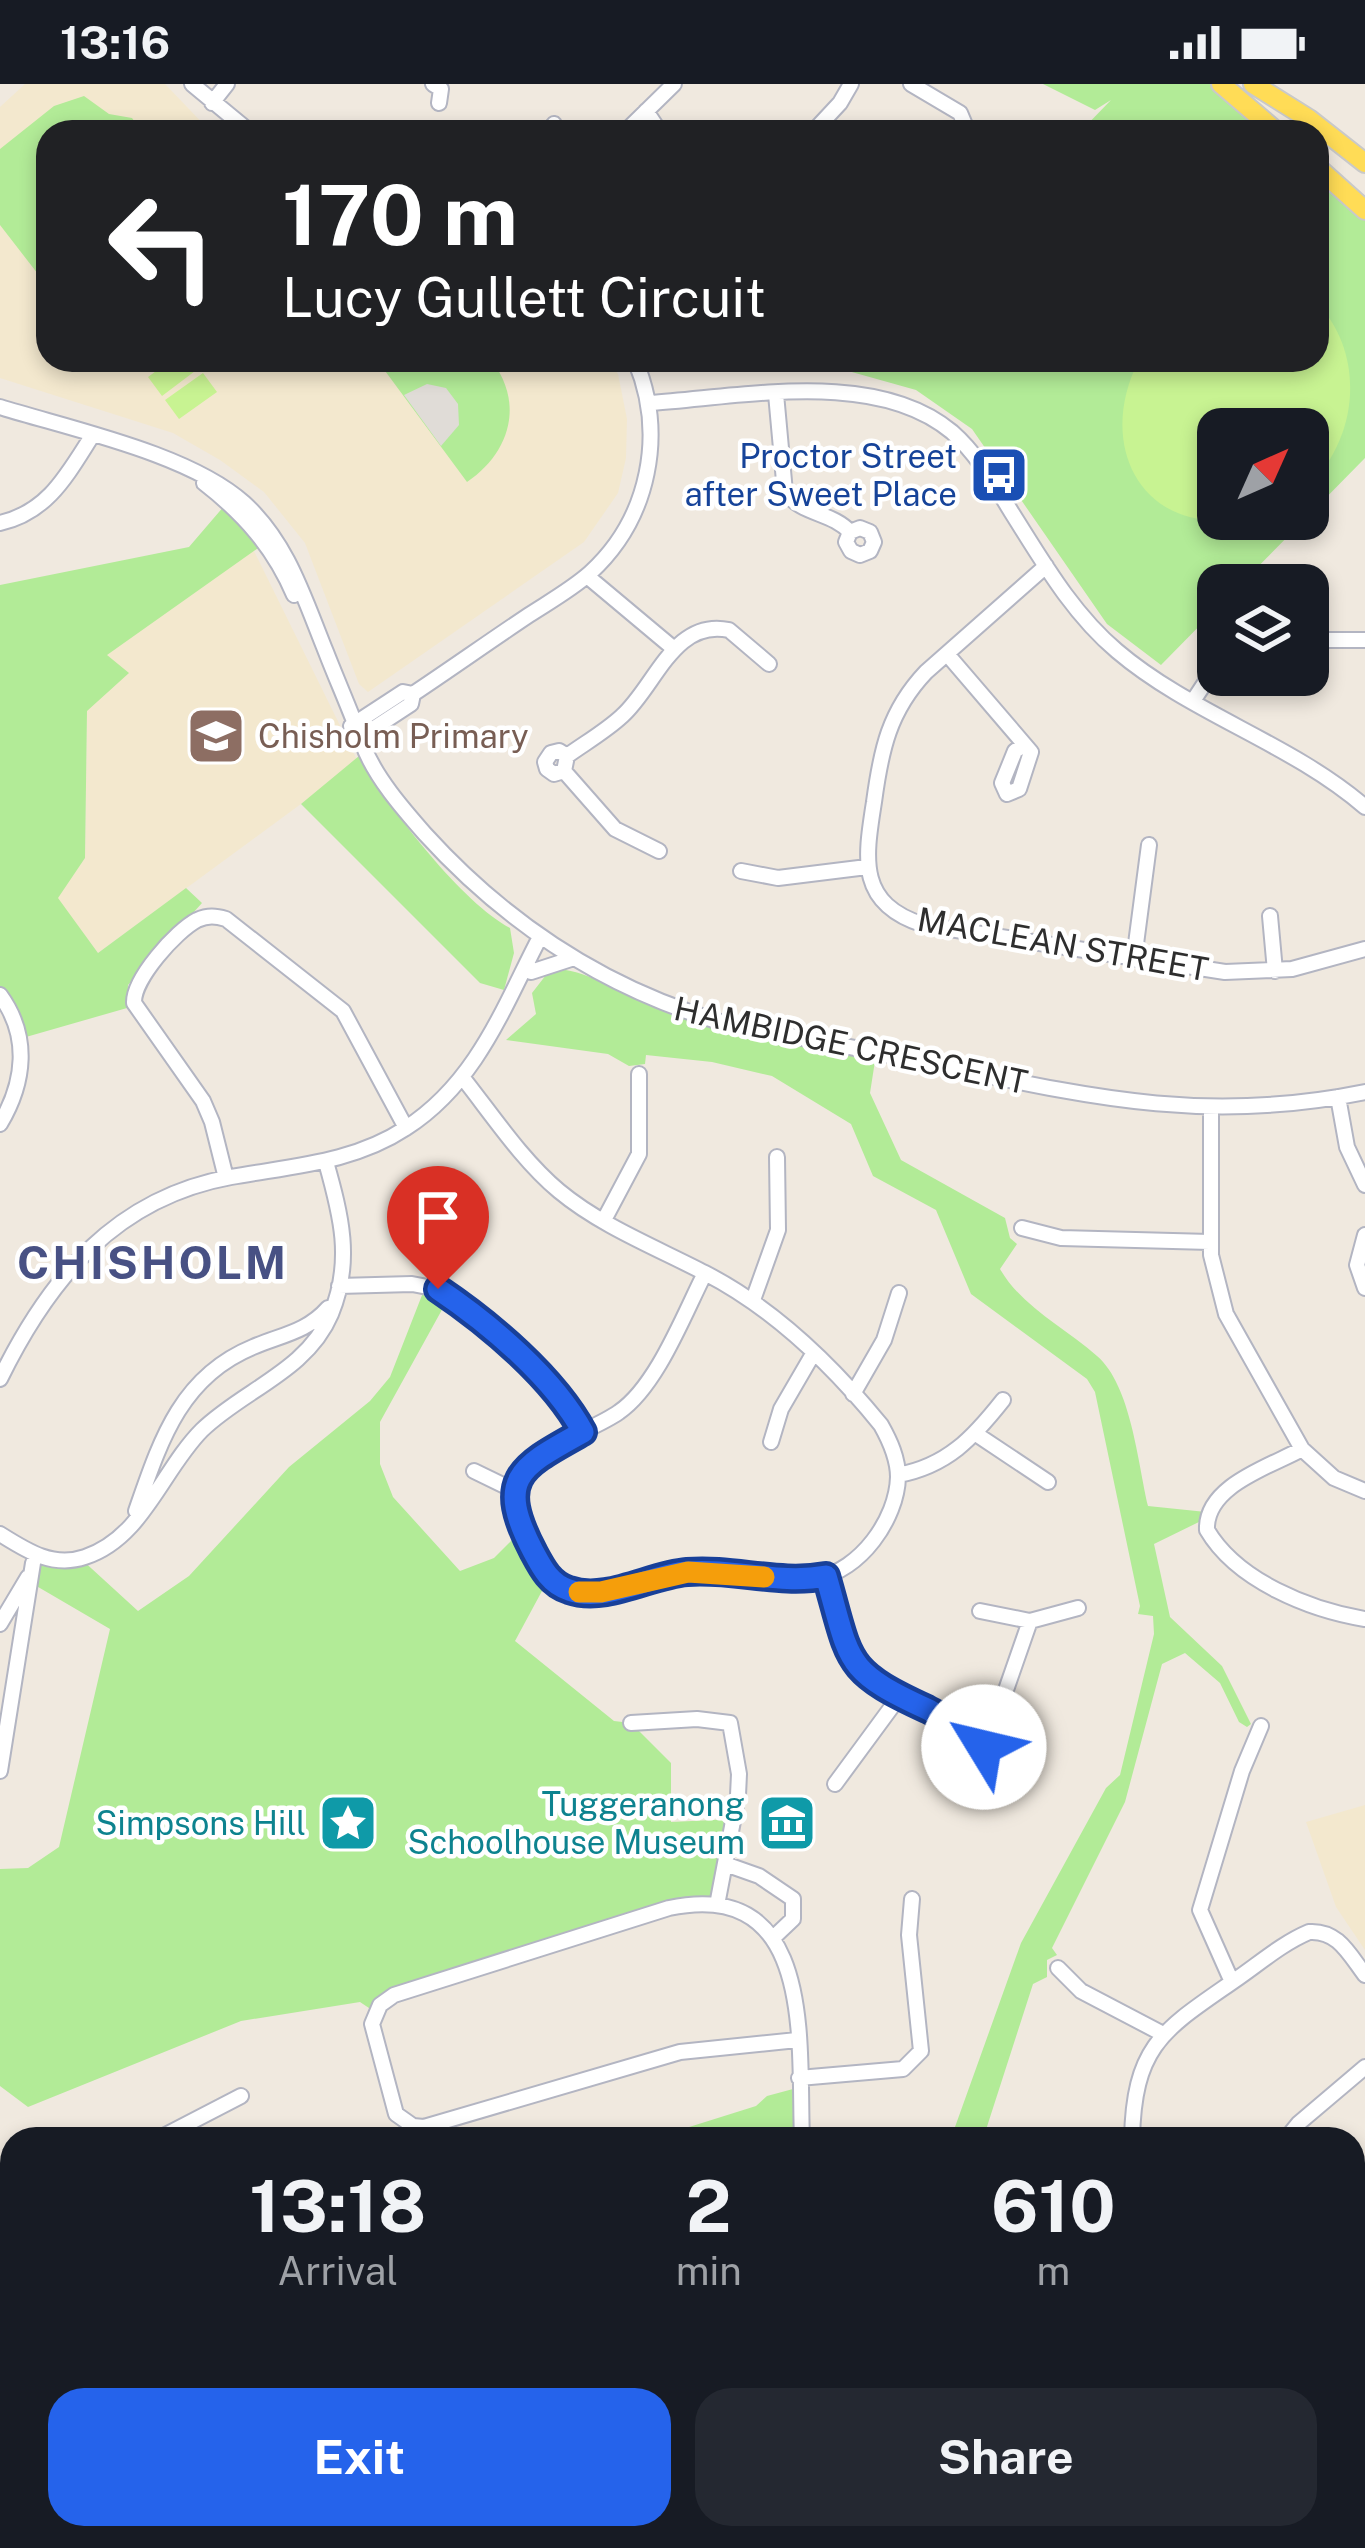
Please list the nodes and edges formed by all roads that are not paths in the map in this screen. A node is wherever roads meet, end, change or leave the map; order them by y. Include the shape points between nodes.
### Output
1 (192, 84) edge
2 (227, 84) edge
3 (674, 84) edge
4 (850, 84) edge
5 (911, 84) edge
6 (1221, 84) edge
7 (1253, 84) edge
8 (212, 104) junction
9 (646, 111) junction
10 (234, 120) edge
11 (637, 120) edge
12 (652, 120) edge
13 (824, 120) edge
14 (963, 120) edge
15 (1263, 120) edge
16 (1310, 120) edge
17 (1329, 135) edge
18 (1365, 163) edge
19 (1329, 177) edge
20 (1365, 210) edge
21 (639, 372) edge
22 (776, 394) junction
23 (650, 403) junction
24 (0, 407) edge
25 (92, 436) junction
26 (0, 523) edge
27 (850, 532) dead end
28 (1046, 566) junction
29 (587, 575) junction
30 (1329, 640) edge
31 (1365, 640) edge
32 (673, 648) junction
33 (947, 654) junction
34 (769, 664) dead end
35 (1197, 695) edge
36 (1193, 701) junction
37 (357, 735) junction
38 (1024, 745) dead end
39 (1365, 807) edge
40 (1149, 845) dead end
41 (659, 851) dead end
42 (867, 867) junction
43 (741, 871) dead end
44 (1270, 916) dead end
45 (516, 919) junction
46 (545, 940) junction
47 (1365, 949) edge
48 (574, 958) junction
49 (1134, 958) junction
50 (527, 970) junction
51 (1275, 971) junction
52 (0, 995) edge
53 (639, 1074) dead end
54 (463, 1078) junction
55 (1365, 1092) edge
56 (1338, 1097) junction
57 (1211, 1108) junction
58 (0, 1124) edge
59 (406, 1128) junction
60 (777, 1157) dead end
61 (326, 1162) junction
62 (226, 1178) junction
63 (1365, 1185) edge
64 (604, 1220) junction
65 (1022, 1228) dead end
66 (1365, 1235) edge
67 (1210, 1242) junction
68 (705, 1273) junction
69 (1365, 1288) edge
70 (338, 1290) junction
71 (898, 1293) dead end
72 (753, 1300) junction
73 (813, 1354) junction
74 (0, 1379) edge
75 (853, 1394) junction
76 (1003, 1400) dead end
77 (583, 1432) junction
78 (976, 1434) junction
79 (771, 1442) dead end
80 (1302, 1449) junction
81 (474, 1471) dead end
82 (898, 1475) junction
83 (1048, 1482) dead end
84 (1365, 1491) edge
85 (515, 1492) junction
86 (129, 1528) junction
87 (0, 1534) edge
88 (35, 1559) junction
89 (826, 1576) junction
90 (1078, 1608) dead end
91 (980, 1610) dead end
92 (1365, 1619) edge
93 (1030, 1621) junction
94 (0, 1624) edge
95 (899, 1696) junction
96 (631, 1723) dead end
97 (980, 1726) junction
98 (1261, 1726) dead end
99 (0, 1733) edge
100 (1, 1766) edge
101 (835, 1784) dead end
102 (969, 1796) dead end
103 (725, 1864) junction
104 (913, 1899) dead end
105 (717, 1905) junction
106 (773, 1938) junction
107 (1058, 1968) dead end
108 (1365, 1975) edge
109 (1232, 1982) junction
110 (1162, 2035) junction
111 (797, 2040) junction
112 (1365, 2068) edge
113 (799, 2078) junction
114 (241, 2096) dead end
115 (181, 2127) edge
116 (801, 2127) edge
117 (1133, 2127) edge
118 (1295, 2127) edge

1 - 8 street
2 - 8 street
3 - 9 street
4 - 13 street
5 - 14 street
6 - 15 main road
7 - 16 main road
8 - 10 street
9 - 11 street
9 - 12 street
17 - 18 main road
19 - 20 main road
21 - 23 street
22 - 23 street
22 - 27 street via 785,492
22 - 28 street via 856,392 926,414 979,461
23 - 29 street via 652,447 641,493
24 - 25 street, HAMBIDGE CRESCENT
25 - 26 street via 42,505
25 - 37 street, HAMBIDGE CRESCENT via 210,477 240,499 282,549
28 - 33 street
28 - 36 street via 1117,651
29 - 32 street
29 - 37 street
30 - 31 street
32 - 34 street via 719,628
32 - 41 street via 626,713 566,764 615,829
33 - 38 street
33 - 42 street via 910,688 889,725
35 - 36 street
36 - 39 street
37 - 45 street, HAMBIDGE CRESCENT via 407,814
40 - 49 street
42 - 43 street via 778,878
42 - 49 street, MACLEAN STREET via 886,905 907,920
44 - 51 street
45 - 46 street, HAMBIDGE CRESCENT
45 - 50 street
46 - 48 street, HAMBIDGE CRESCENT
46 - 50 street
47 - 51 street, MACLEAN STREET
48 - 50 street
48 - 57 street, HAMBIDGE CRESCENT via 643,996 720,1022 1095,1098
49 - 51 street, MACLEAN STREET
50 - 54 street
52 - 58 street via 21,1047 16,1089
53 - 64 street via 639,1154
54 - 59 street
54 - 64 street via 539,1172
55 - 56 street, HAMBIDGE CRESCENT
56 - 57 street, HAMBIDGE CRESCENT
56 - 63 street via 1352,1166
57 - 67 street
59 - 61 street
59 - 62 street via 343,1010 226,920 208,916 142,975 134,1003 203,1102
60 - 72 street via 778,1230
61 - 62 street
61 - 70 street via 342,1216
62 - 74 street via 162,1199 90,1247 43,1300
64 - 68 street
65 - 67 street via 1061,1238
66 - 69 street via 1357,1265
67 - 80 street via 1226,1314
68 - 72 street
68 - 77 street via 644,1389
70 - 77 street via 438,1289 543,1377
70 - 86 street via 299,1358 205,1428
70 - 86 street via 310,1326 236,1355 190,1390 165,1430
71 - 75 street via 884,1340
72 - 73 street
73 - 75 street
73 - 79 street
75 - 82 street via 891,1443
76 - 78 street
77 - 85 street via 536,1458
78 - 82 street via 945,1460
78 - 83 street
80 - 84 street via 1325,1472
80 - 92 street via 1222,1493 1211,1505 1208,1530 1268,1584
81 - 85 street
82 - 89 street via 872,1541
85 - 89 street via 517,1520 544,1571 568,1590 601,1592 688,1572
86 - 88 street via 90,1556
87 - 88 street
88 - 94 street
88 - 100 street
89 - 95 street via 852,1661
90 - 93 street
91 - 93 street
93 - 97 street via 999,1710
95 - 97 street
95 - 101 street
96 - 103 street via 730,1723 739,1774
97 - 102 street via 984,1747
98 - 109 street via 1200,1910
99 - 100 street
103 - 105 street
103 - 106 street via 793,1899 793,1919
104 - 113 street via 921,2051 903,2068
105 - 106 street via 749,1916
105 - 111 street via 669,1908 386,1999 372,2024 396,2114 430,2126 680,2052
106 - 111 street via 794,1985
107 - 110 street via 1082,1991
108 - 109 street via 1337,1939 1319,1931 1298,1936
109 - 110 street
110 - 117 street via 1135,2090
111 - 113 street
112 - 118 street
113 - 116 street
114 - 115 street

